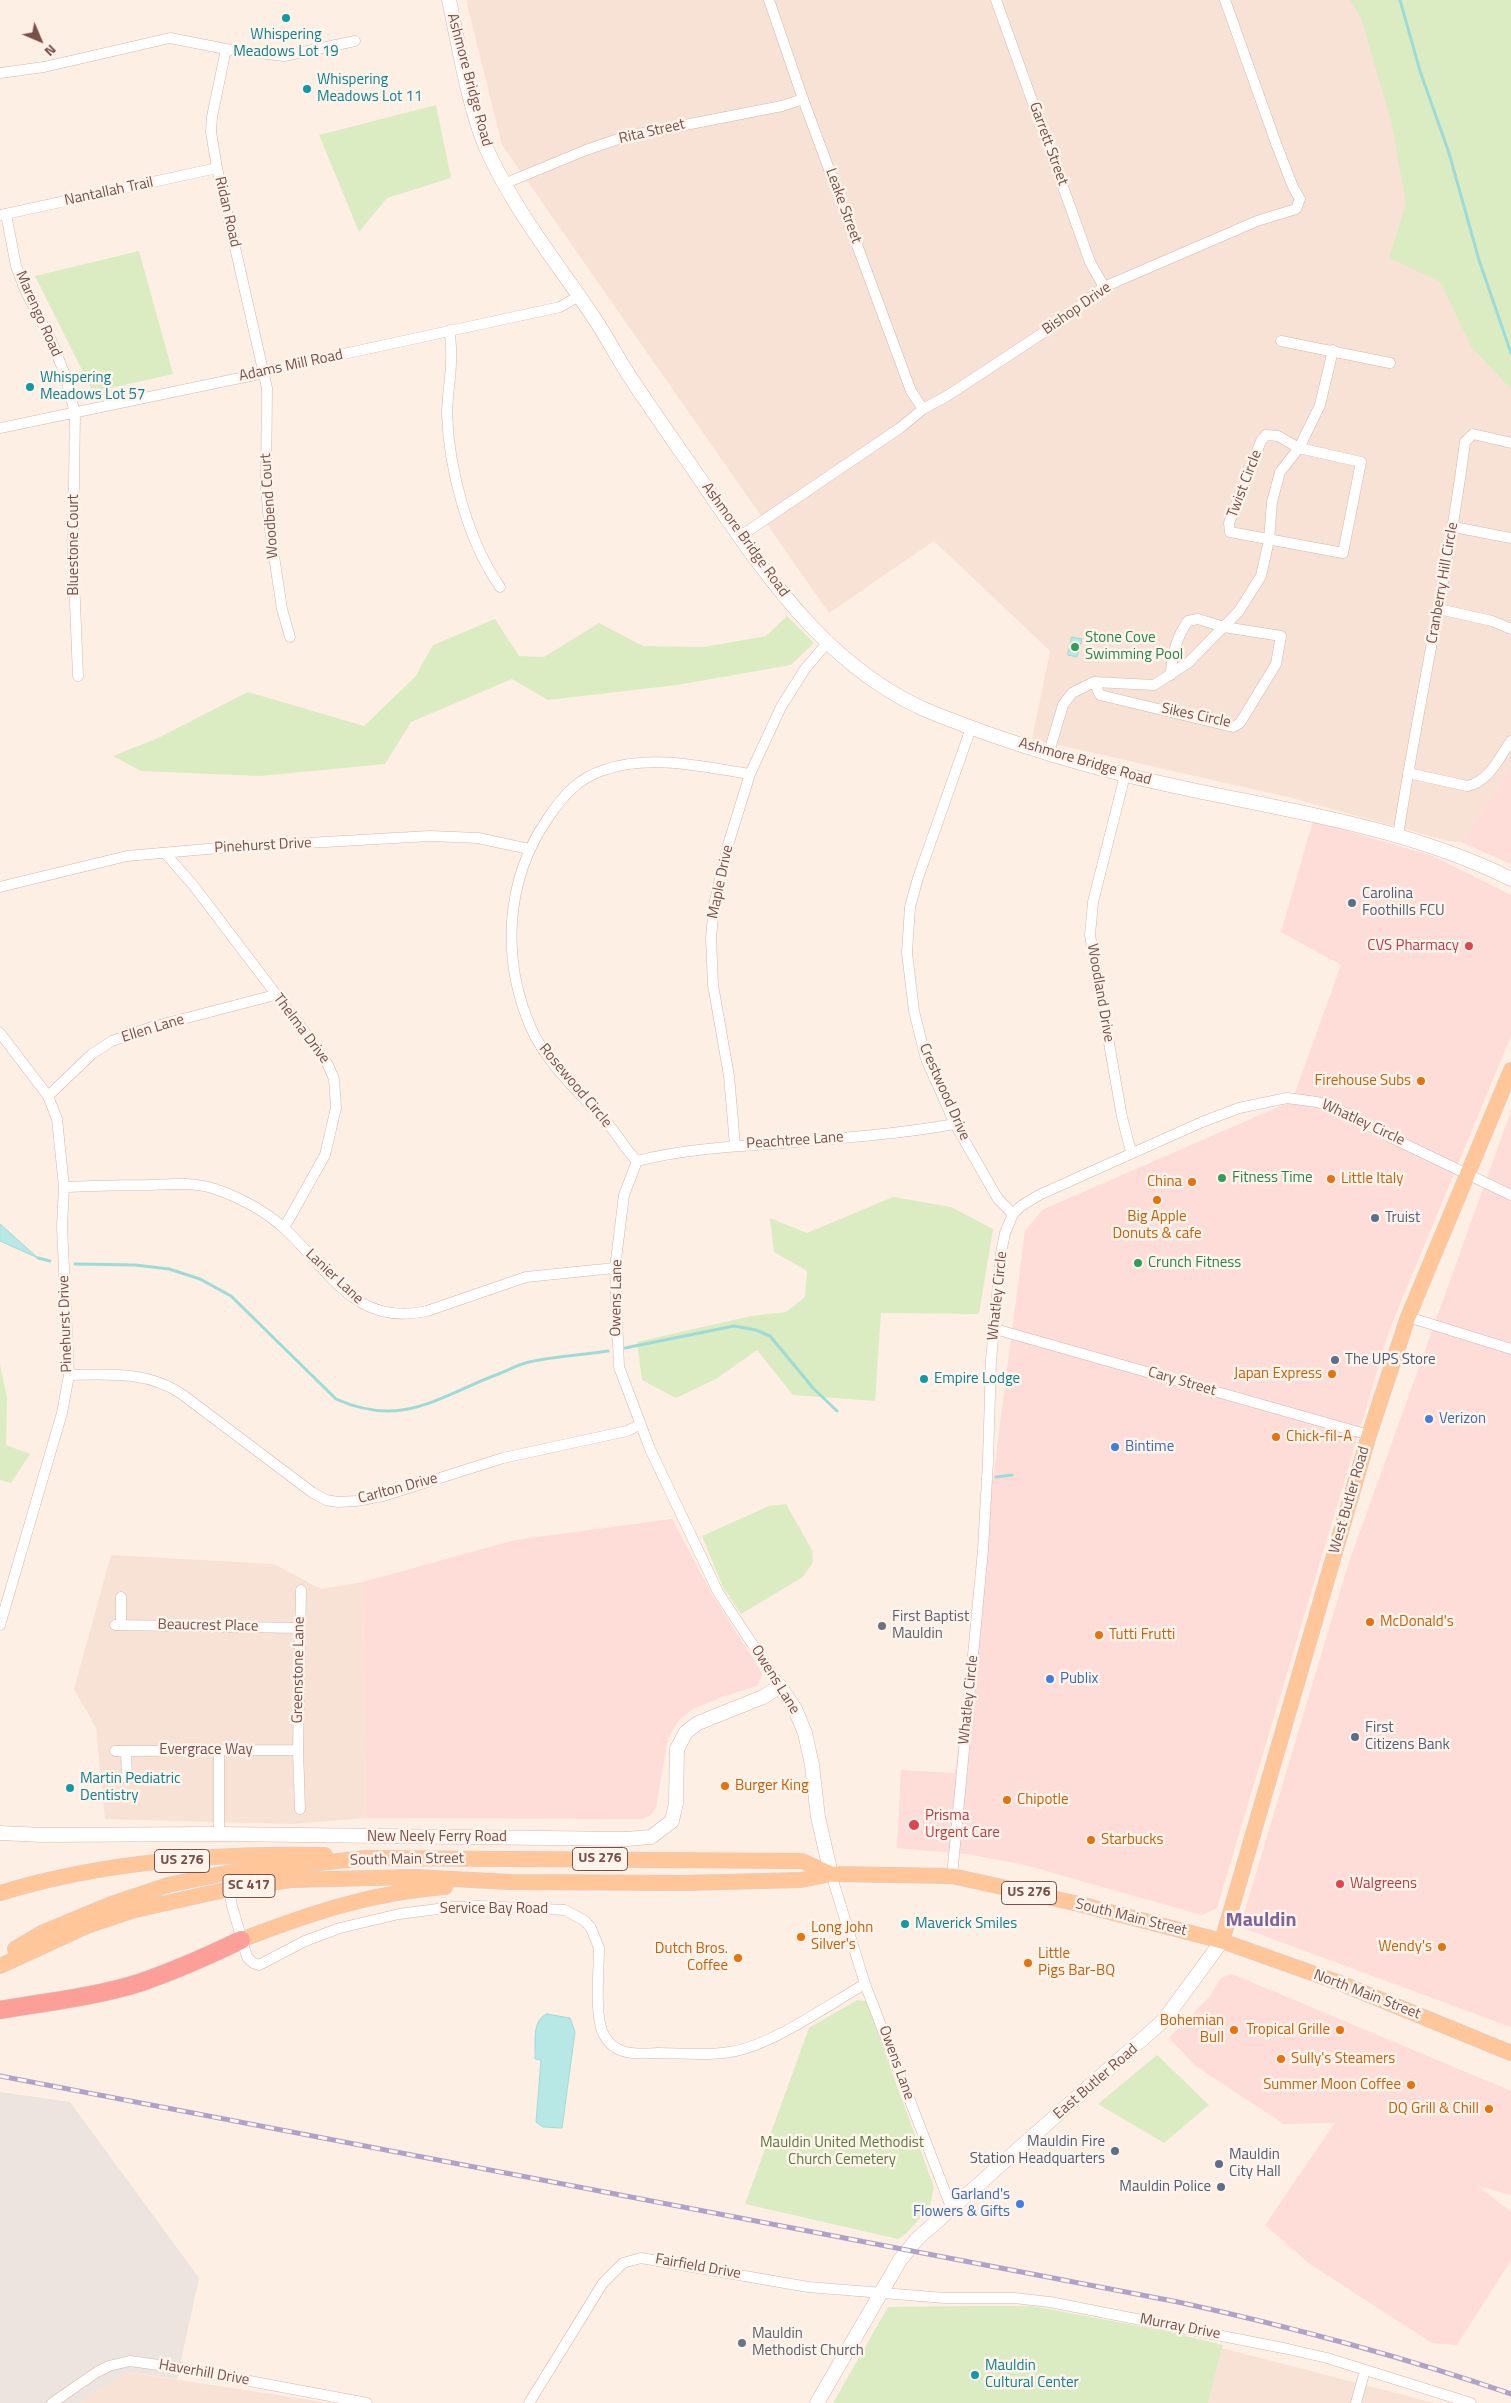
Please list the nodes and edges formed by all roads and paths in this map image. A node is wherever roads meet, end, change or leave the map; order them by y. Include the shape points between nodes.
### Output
1 (448, 0) edge
2 (769, 0) edge
3 (996, 0) edge
4 (1224, 0) edge
5 (355, 41) dead end
6 (226, 49) junction
7 (0, 73) edge
8 (803, 99) junction
9 (217, 168) junction
10 (506, 183) junction
11 (3, 215) edge
12 (1104, 287) junction
13 (579, 296) junction
14 (450, 330) junction
15 (1281, 341) dead end
16 (1333, 350) junction
17 (1390, 363) dead end
18 (264, 373) junction
19 (923, 409) junction
20 (75, 413) junction
21 (0, 428) edge
22 (1511, 443) edge
23 (1299, 448) junction
24 (1454, 526) junction
25 (740, 537) junction
26 (1511, 538) edge
27 (1269, 540) junction
28 (500, 587) dead end
29 (1439, 609) junction
30 (1224, 626) junction
31 (1511, 629) edge
32 (290, 637) dead end
33 (828, 642) junction
34 (78, 676) dead end
35 (1171, 676) junction
36 (1094, 682) junction
37 (971, 728) junction
38 (1511, 741) edge
39 (1049, 752) junction
40 (1408, 773) junction
41 (750, 774) junction
42 (1125, 775) junction
43 (1398, 836) junction
44 (529, 849) junction
45 (165, 853) junction
46 (1511, 879) edge
47 (0, 887) edge
48 (275, 994) junction
49 (0, 1033) edge
50 (1511, 1070) edge
51 (48, 1096) junction
52 (955, 1124) junction
53 (735, 1145) junction
54 (1131, 1152) junction
55 (636, 1161) junction
56 (1468, 1173) junction
57 (64, 1187) junction
58 (1511, 1195) edge
59 (1013, 1214) junction
60 (284, 1228) junction
61 (616, 1268) junction
62 (1408, 1317) junction
63 (995, 1329) junction
64 (1511, 1349) edge
65 (69, 1375) junction
66 (640, 1425) junction
67 (1369, 1435) junction
68 (301, 1590) dead end
69 (121, 1597) dead end
70 (0, 1624) edge
71 (300, 1628) junction
72 (780, 1686) junction
73 (219, 1750) junction
74 (298, 1750) junction
75 (127, 1779) dead end
76 (300, 1809) dead end
77 (0, 1833) edge
78 (219, 1834) junction
79 (366, 1858) junction
80 (226, 1873) junction
81 (831, 1874) junction
82 (952, 1876) junction
83 (511, 1882) junction
84 (229, 1889) junction
85 (0, 1893) edge
86 (241, 1940) junction
87 (1222, 1942) junction
88 (0, 1960) edge
89 (0, 1966) edge
90 (865, 1984) junction
91 (0, 2010) edge
92 (1511, 2053) edge
93 (951, 2207) junction
94 (881, 2293) junction
95 (1365, 2370) junction
96 (52, 2403) edge
97 (366, 2403) edge
98 (529, 2403) edge
99 (818, 2403) edge
100 (1356, 2403) edge
101 (1471, 2403) edge

1 - 10 main road, Ashmore Bridge Road via 479,126 488,151
2 - 8 street, Leake Street
3 - 12 street, Garrett Street via 1090,262
4 - 12 street, Bishop Drive via 1300,204 1296,209 1257,221
5 - 6 street via 284,56
6 - 7 street via 170,38 44,67
6 - 9 street, Ridan Road via 212,125
8 - 10 street, Rita Street via 624,137
8 - 19 street, Leake Street via 912,391
9 - 11 street, Nantallah Trail
9 - 18 street, Ridan Road
10 - 13 main road, Ashmore Bridge Road via 520,212
11 - 20 street, Marengo Road via 16,266 52,342
12 - 19 street, Bishop Drive via 1061,321
13 - 14 street, Adams Mill Road via 560,307
13 - 25 main road, Ashmore Bridge Road
14 - 18 street, Adams Mill Road
14 - 28 street via 447,412 452,464 482,555
15 - 16 street
16 - 17 street
16 - 23 street via 1320,405
18 - 20 street, Adams Mill Road
18 - 32 street, Woodbend Court via 267,388 268,523 282,609
19 - 25 street, Bishop Drive
20 - 21 street, Adams Mill Road
20 - 34 street, Bluestone Court via 73,554
22 - 24 street, Cranberry Hill Circle via 1473,434 1465,442
23 - 27 street via 1280,472 1272,502
23 - 27 street, Twist Circle via 1278,436 1266,435 1229,523 1230,532
23 - 27 street via 1361,462 1343,553
24 - 26 street
24 - 29 street, Cranberry Hill Circle
25 - 33 main road, Ashmore Bridge Road via 769,578
27 - 30 street via 1261,576 1239,611
29 - 31 street via 1492,621
29 - 40 street, Cranberry Hill Circle
30 - 35 street
30 - 35 street via 1198,619 1188,621 1181,630 1171,663
30 - 36 street, Sikes Circle via 1282,636 1276,664 1240,723 1232,727 1100,694
33 - 37 main road, Ashmore Bridge Road via 897,695 933,714
33 - 41 street, Maple Drive via 805,669 781,707
35 - 36 street via 1154,685
36 - 39 street via 1072,693 1063,705
37 - 39 main road, Ashmore Bridge Road
37 - 52 street, Crestwood Drive via 918,878 906,934 908,972 919,1038
38 - 40 street via 1483,780 1476,784 1467,786
39 - 42 main road, Ashmore Bridge Road
40 - 43 street, Cranberry Hill Circle
41 - 44 street, Rosewood Circle via 659,762 631,763 604,770 568,791
41 - 53 street, Maple Drive via 720,873 711,938 712,985 729,1076
42 - 43 main road, Ashmore Bridge Road via 1338,820
42 - 54 street, Woodland Drive via 1093,902 1090,935 1120,1108
43 - 46 main road, Ashmore Bridge Road via 1457,855
44 - 45 street, Pinehurst Drive via 478,838 430,836
44 - 55 street, Rosewood Circle via 514,904 511,936 515,976 526,1013 549,1058
45 - 47 street, Pinehurst Drive via 98,862
45 - 48 street, Thelma Drive
48 - 51 street, Ellen Lane via 112,1041 92,1054
48 - 60 street, Thelma Drive via 328,1065 337,1093 326,1155
49 - 51 street, Pinehurst Drive
50 - 56 main road, West Butler Road
51 - 57 street, Pinehurst Drive via 57,1119
52 - 53 street, Peachtree Lane via 911,1132
52 - 59 street, Crestwood Drive via 998,1199
53 - 55 street, Peachtree Lane via 668,1153
54 - 56 street, Whatley Circle via 1239,1108 1273,1100 1298,1099 1334,1107
54 - 59 street, Whatley Circle via 1040,1195
55 - 61 street, Owens Lane via 624,1195
56 - 58 street, Whatley Circle
56 - 62 main road, West Butler Road
57 - 60 street, Lanier Lane via 203,1186 232,1196
57 - 65 street, Pinehurst Drive via 62,1235
59 - 63 street, Whatley Circle via 1005,1233
60 - 61 street, Lanier Lane via 354,1298 387,1314 410,1315 426,1311 526,1277
61 - 66 street, Owens Lane via 618,1367
62 - 64 street
62 - 67 main road, West Butler Road
63 - 67 street, Cary Street
63 - 82 street, Whatley Circle via 983,1550
65 - 66 street, Carlton Drive via 129,1375 167,1385 313,1493 338,1502 383,1496 503,1458 627,1431
65 - 70 street, Pinehurst Drive via 62,1413
66 - 72 street, Owens Lane via 718,1592
67 - 87 main road, West Butler Road
68 - 71 street, Greenstone Lane
69 - 71 street, Beaucrest Place via 118,1624
71 - 74 street, Greenstone Lane
72 - 78 main road, New Neely Ferry Road via 763,1697 698,1722 686,1732 677,1750 676,1804 672,1821 651,1837
72 - 81 main road, Owens Lane via 805,1733
73 - 74 street, Evergrace Way
73 - 75 street, Evergrace Way via 120,1751
73 - 78 street
74 - 76 street, Greenstone Lane
77 - 78 main road, New Neely Ferry Road via 71,1836
79 - 80 main road, South Main Street / SC 417
79 - 81 main road, South Main Street / US 276 via 802,1861
79 - 85 main road, US 276 via 284,1855 146,1864
80 - 84 street, Service Bay Road
80 - 88 main road, South Main Street / SC 417 via 168,1885 114,1903 42,1934
81 - 82 main road, South Main Street / US 276
81 - 83 main road, South Main Street / US 276 via 791,1880 684,1883
81 - 90 street, Owens Lane
82 - 87 main road, South Main Street / US 276 via 1079,1904
83 - 84 main road, South Main Street / SC 417 via 414,1877 328,1878
83 - 86 main road, US 276 via 422,1889 370,1898 334,1906
84 - 86 street, Service Bay Road
84 - 89 main road, South Main Street / SC 417 via 111,1918 56,1939
86 - 90 street, Service Bay Road via 247,1957 259,1965 322,1934 399,1914 479,1906 565,1910 584,1921 596,1938 602,2032 619,2050 633,2054 742,2050 771,2038
86 - 91 highway, US 276 via 207,1957 138,1983
87 - 92 main road, North Main Street / US 276 via 1340,1983
87 - 93 main road, East Butler Road via 1164,2020
90 - 93 street, Owens Lane
93 - 94 main road, East Butler Road via 907,2250
94 - 95 street, Murray Drive via 1050,2302 1288,2349
94 - 98 street, Fairfield Drive via 808,2287 654,2258 629,2260 603,2283
94 - 99 main road, East Butler Road
95 - 100 street
95 - 101 street, Murray Drive
96 - 97 street, Haverhill Drive via 109,2366 130,2362 180,2368

